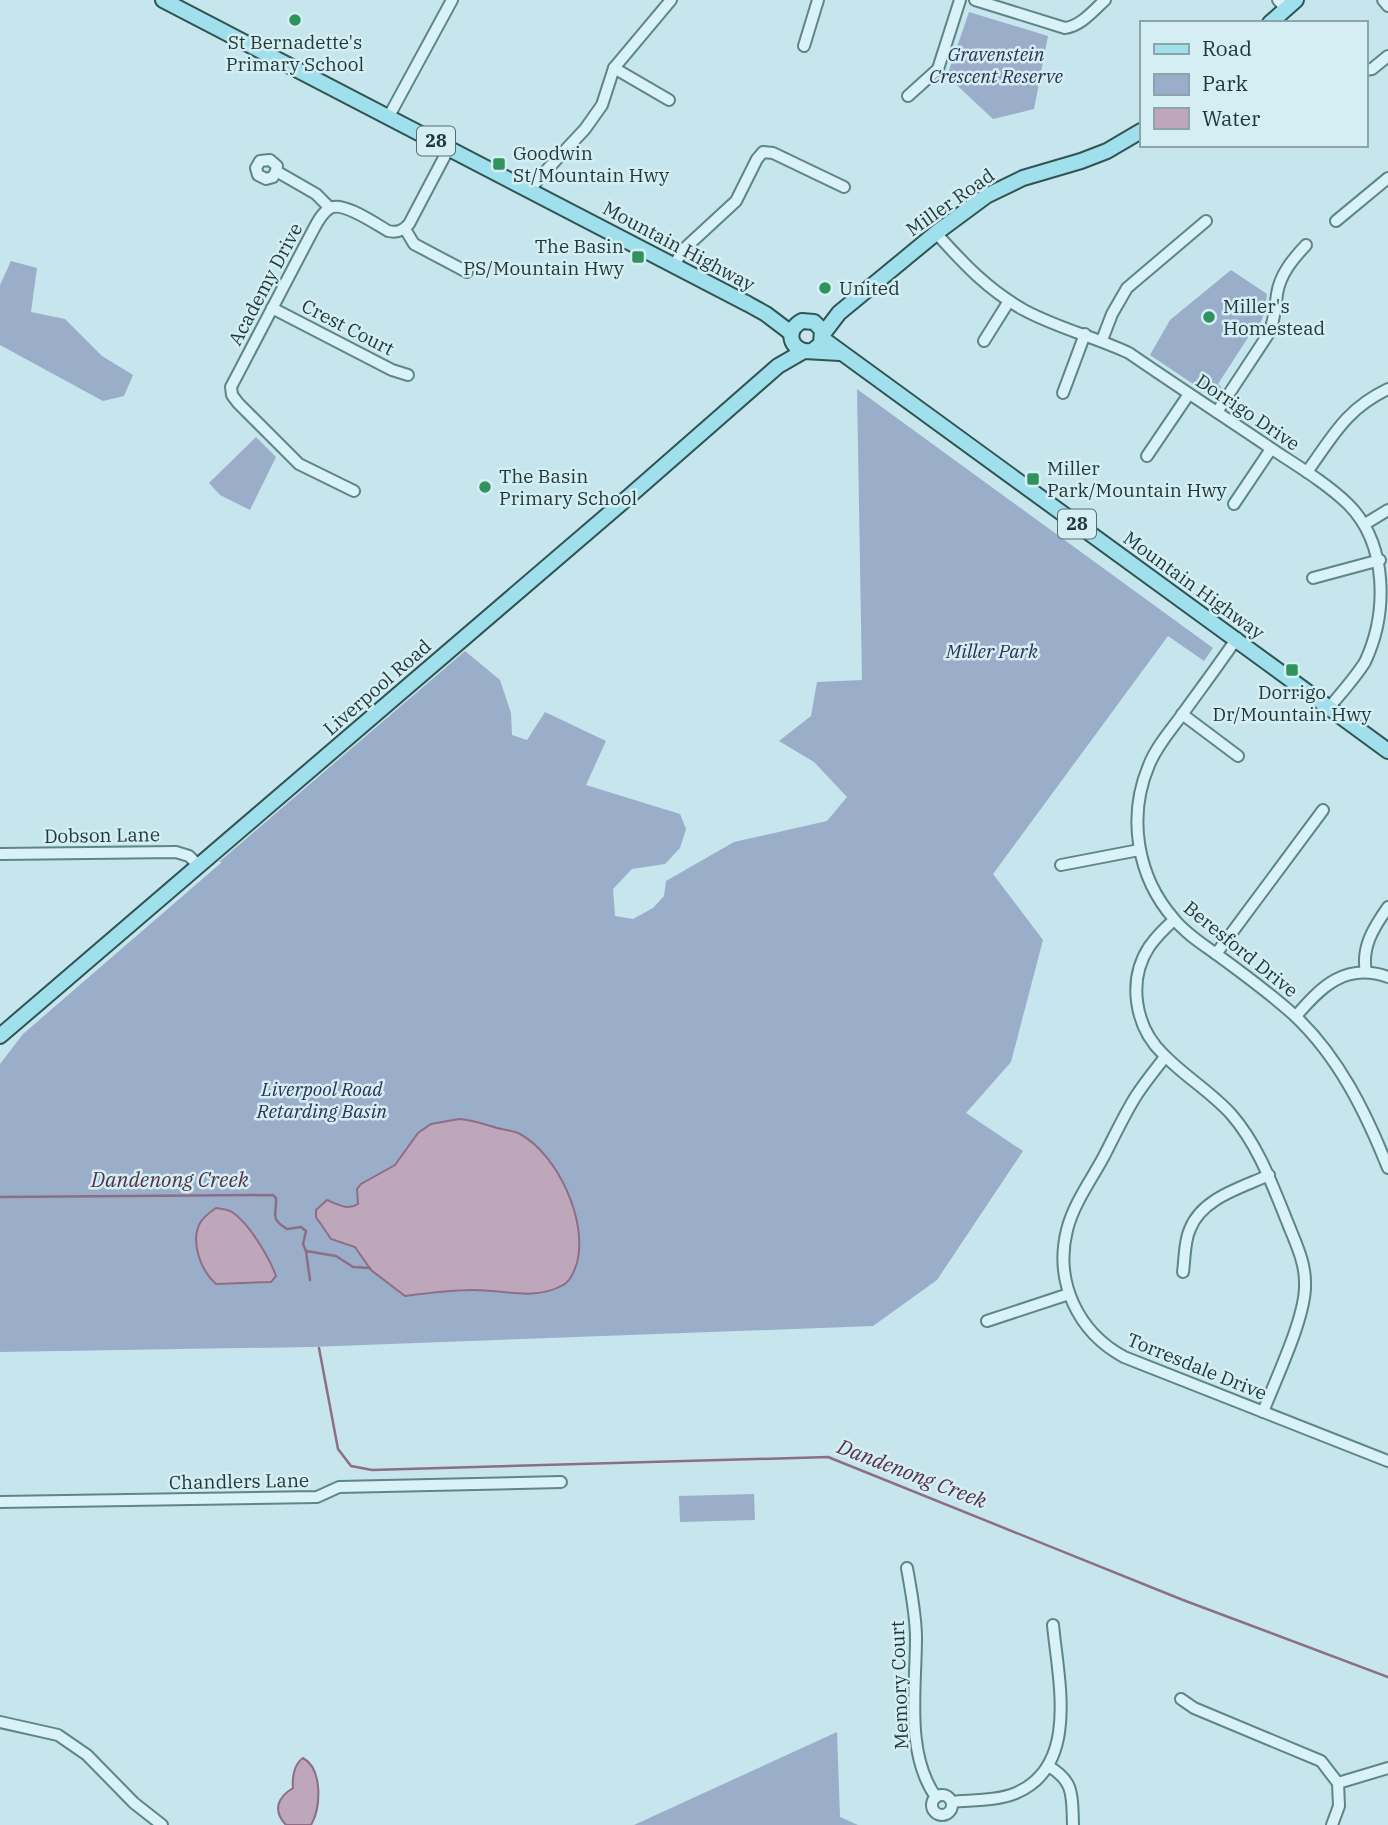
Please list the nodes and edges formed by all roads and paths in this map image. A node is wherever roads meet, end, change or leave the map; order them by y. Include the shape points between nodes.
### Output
1 (163, 0) edge
2 (452, 0) edge
3 (671, 0) edge
4 (818, 0) edge
5 (960, 0) edge
6 (975, 0) edge
7 (1105, 0) edge
8 (1383, 0) edge
9 (1287, 3) edge
10 (1388, 6) edge
11 (1272, 21) edge
12 (804, 46) dead end
13 (1388, 56) edge
14 (614, 68) junction
15 (1367, 70) edge
16 (908, 96) dead end
17 (669, 100) dead end
18 (389, 116) junction
19 (1140, 132) edge
20 (449, 148) junction
21 (276, 171) dead end
22 (1388, 178) edge
23 (844, 187) dead end
24 (530, 190) junction
25 (330, 208) junction
26 (1206, 221) dead end
27 (1336, 222) dead end
28 (405, 229) junction
29 (936, 233) junction
30 (1306, 245) dead end
31 (674, 265) junction
32 (467, 272) dead end
33 (1009, 301) junction
34 (272, 308) junction
35 (793, 331) junction
36 (820, 332) junction
37 (1085, 334) junction
38 (1102, 340) junction
39 (984, 341) dead end
40 (808, 351) junction
41 (842, 353) junction
42 (778, 366) junction
43 (408, 375) dead end
44 (1388, 388) edge
45 (1063, 393) dead end
46 (1189, 394) junction
47 (1217, 412) junction
48 (1271, 449) junction
49 (1147, 456) dead end
50 (1307, 472) junction
51 (354, 491) dead end
52 (1234, 504) dead end
53 (1388, 510) edge
54 (1365, 524) junction
55 (1380, 560) junction
56 (1385, 573) edge
57 (1313, 578) dead end
58 (1385, 628) edge
59 (1237, 638) junction
60 (1329, 708) junction
61 (1182, 714) junction
62 (1388, 751) edge
63 (1238, 756) dead end
64 (1323, 810) dead end
65 (1139, 850) junction
66 (0, 855) edge
67 (1061, 864) dead end
68 (199, 866) junction
69 (1388, 907) edge
70 (1174, 920) junction
71 (1216, 954) junction
72 (1366, 972) junction
73 (1388, 977) edge
74 (1296, 1017) junction
75 (0, 1035) edge
76 (1165, 1057) junction
77 (1388, 1168) edge
78 (1269, 1175) junction
79 (1183, 1272) dead end
80 (1069, 1294) junction
81 (987, 1321) dead end
82 (1263, 1412) junction
83 (1388, 1461) edge
84 (561, 1482) dead end
85 (0, 1502) edge
86 (907, 1568) dead end
87 (1053, 1625) dead end
88 (1181, 1699) dead end
89 (0, 1722) edge
90 (1048, 1766) junction
91 (1388, 1768) edge
92 (1338, 1783) junction
93 (936, 1797) junction
94 (952, 1802) junction
95 (942, 1820) edge
96 (162, 1825) edge
97 (1073, 1825) edge
98 (1332, 1825) edge

1 - 18 main road, Mountain Highway / 28
2 - 18 street
3 - 14 street
4 - 12 street
5 - 16 street via 938,69
6 - 7 street via 1065,28 1080,22
8 - 10 street
9 - 11 main road
13 - 15 street
14 - 17 street
14 - 24 street via 597,113
18 - 20 main road, Mountain Highway / 28
19 - 29 main road, Miller Road via 1107,151 1004,186
20 - 24 main road, Mountain Highway / 28
20 - 28 street
21 - 25 street via 316,194
22 - 27 street
23 - 31 street via 763,152 736,201 684,249
24 - 31 main road, Mountain Highway / 28
25 - 28 street via 344,207 388,231
25 - 34 street, Academy Drive
26 - 38 street via 1127,288
28 - 32 street via 414,244
29 - 33 street, Dorrigo Drive via 967,268
29 - 36 main road, Miller Road
30 - 47 street via 1281,280 1269,333
31 - 35 main road, Mountain Highway / 28
33 - 37 street, Dorrigo Drive
33 - 39 street
34 - 43 street, Crest Court
34 - 51 street, Academy Drive via 231,387 233,395 299,464
35 - 36 main road via 809,320
35 - 40 main road, 28 via 793,345
35 - 42 main road, Liverpool Road
36 - 40 main road via 817,348
36 - 41 main road, Mountain Highway / 28
37 - 38 street, Dorrigo Drive
37 - 45 street
38 - 46 street, Dorrigo Drive
40 - 41 main road
40 - 42 main road, Liverpool Road
41 - 59 main road, Mountain Highway / 28
42 - 68 main road, Liverpool Road
44 - 50 street via 1345,417
46 - 47 street, Dorrigo Drive
46 - 49 street
47 - 48 street, Dorrigo Drive
48 - 50 street, Dorrigo Drive
48 - 52 street
50 - 54 street, Dorrigo Drive
53 - 54 street
54 - 55 street, Dorrigo Drive
55 - 56 street, Dorrigo Drive
55 - 57 street
56 - 58 street, Dorrigo Drive
58 - 60 street, Dorrigo Drive
59 - 60 main road, Mountain Highway / 28
59 - 61 street, Beresford Drive
60 - 62 main road, Mountain Highway / 28
61 - 63 street
61 - 65 street, Beresford Drive via 1149,764 1139,798
64 - 71 street
65 - 67 street
65 - 70 street, Beresford Drive via 1158,898
66 - 68 street, Dobson Lane via 176,852
68 - 75 main road, Liverpool Road
69 - 72 street via 1367,944
70 - 71 street, Beresford Drive
70 - 76 street via 1148,948 1137,982 1140,1021
71 - 74 street, Beresford Drive
72 - 73 street
72 - 74 street via 1346,975 1319,990
74 - 77 street, Beresford Drive via 1356,1097
76 - 78 street via 1232,1115
76 - 80 street, Torresdale Drive via 1136,1096 1069,1222 1063,1266
78 - 79 street via 1222,1196 1196,1217 1186,1241
78 - 82 street via 1301,1255 1306,1283 1303,1305
80 - 81 street
80 - 82 street, Torresdale Drive via 1090,1331 1115,1352
82 - 83 street, Torresdale Drive
84 - 85 street, Chandlers Lane via 339,1487 317,1497
86 - 93 street, Memory Court via 914,1610 914,1705 920,1765
87 - 90 street via 1060,1728
88 - 92 street via 1194,1709 1309,1754 1321,1761
89 - 96 street via 58,1735 87,1755
90 - 94 street via 1015,1793
90 - 97 street via 1060,1773 1072,1790
91 - 92 street
92 - 98 street via 1339,1806
93 - 94 street via 944,1795
93 - 95 street via 932,1807
94 - 95 street

